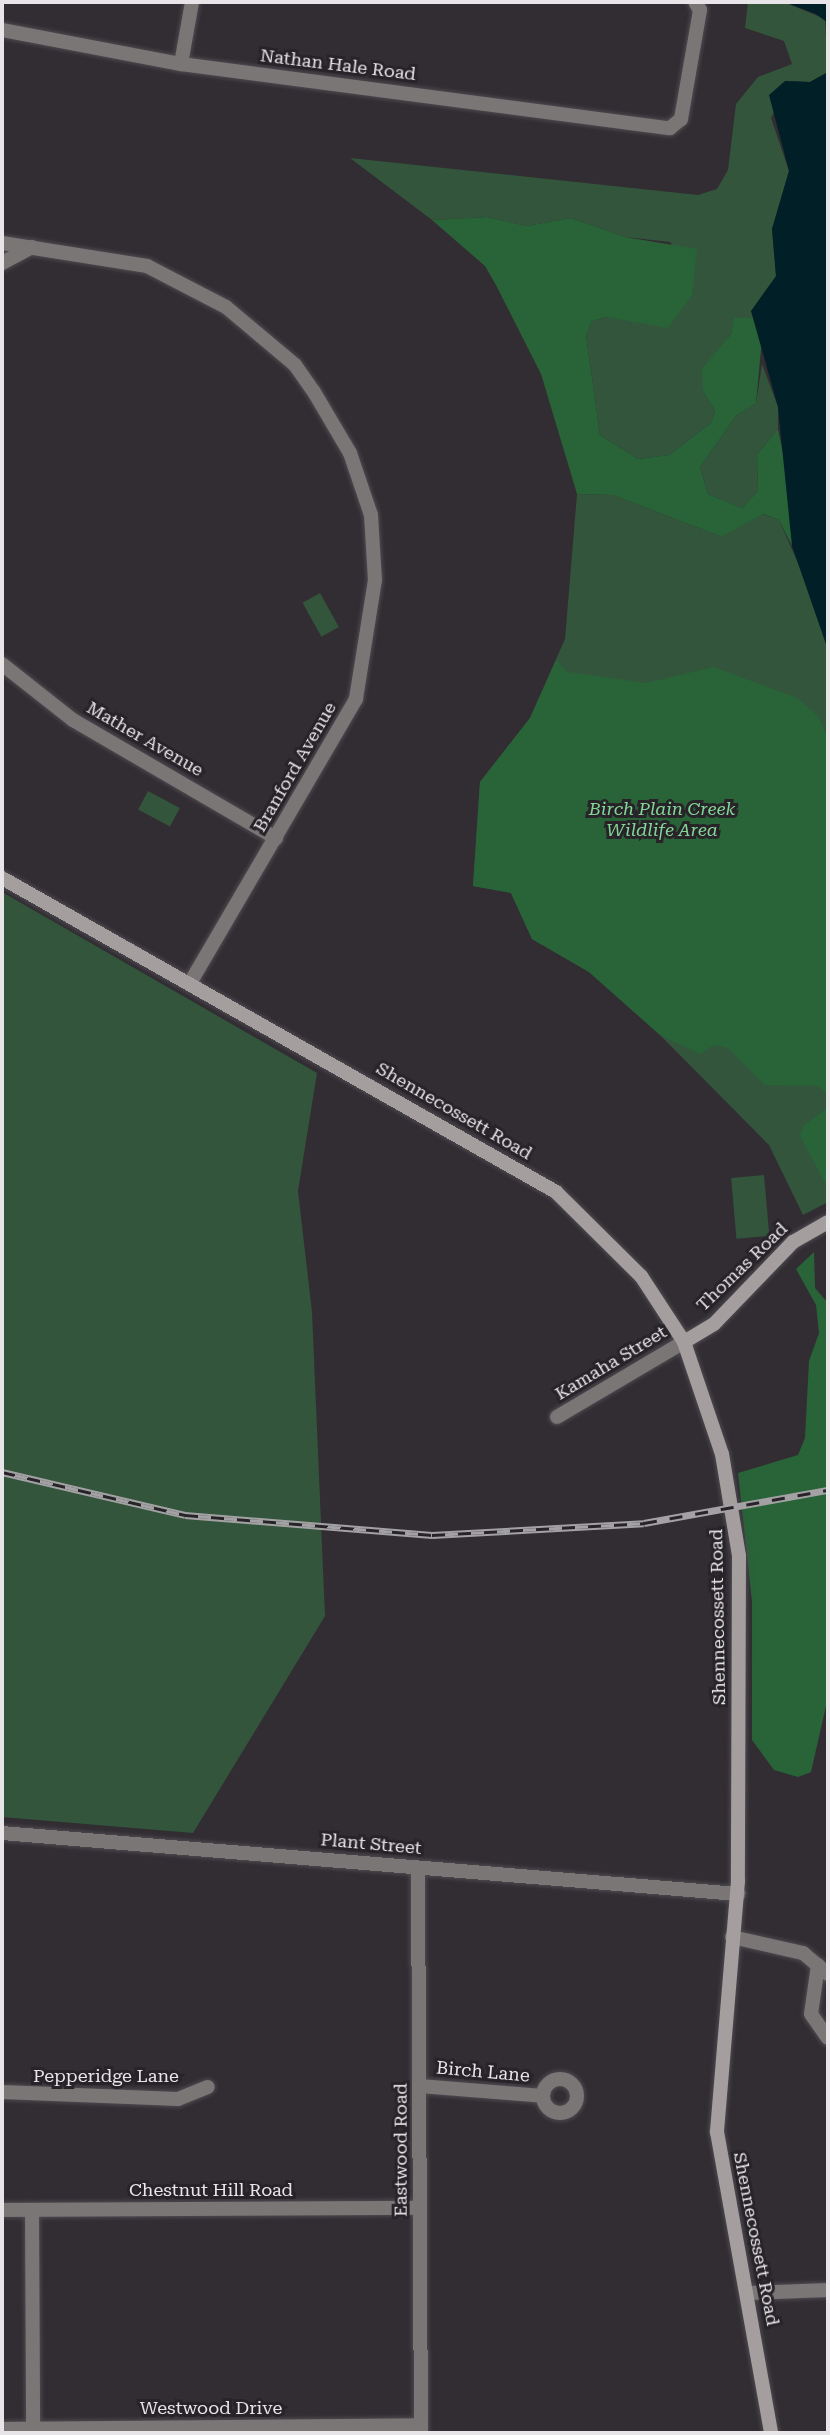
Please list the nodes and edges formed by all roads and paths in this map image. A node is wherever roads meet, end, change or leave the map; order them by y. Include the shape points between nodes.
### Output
1 (192, 2) edge
2 (695, 2) edge
3 (2, 30) edge
4 (181, 64) junction
5 (2, 243) edge
6 (32, 247) junction
7 (2, 263) edge
8 (2, 664) edge
9 (276, 838) junction
10 (2, 878) edge
11 (191, 981) junction
12 (828, 1223) edge
13 (684, 1342) junction
14 (557, 1417) dead end
15 (2, 1833) edge
16 (418, 1868) junction
17 (738, 1894) junction
18 (732, 1937) junction
19 (823, 1969) edge
20 (828, 2038) edge
21 (420, 2086) junction
22 (208, 2087) dead end
23 (2, 2092) edge
24 (542, 2096) dead end
25 (420, 2208) junction
26 (2, 2210) edge
27 (32, 2210) junction
28 (828, 2290) edge
29 (749, 2293) junction
30 (33, 2428) junction
31 (2, 2429) edge
32 (421, 2429) edge
33 (771, 2433) edge

1 - 4 street
2 - 4 street, Nathan Hale Road via 700,10 681,119 670,128
3 - 4 street, Nathan Hale Road
5 - 6 street, Branford Avenue
6 - 7 street
6 - 9 street, Branford Avenue via 147,266 226,307 295,365 350,453 371,515 376,558 363,668 342,727
8 - 9 street, Mather Avenue via 73,720
9 - 11 street, Branford Avenue
10 - 11 main road, Shennecossett Road
11 - 13 main road, Shennecossett Road via 556,1192 641,1276
12 - 13 main road, Thomas Road via 793,1242 714,1324
13 - 14 street, Kamaha Street
13 - 17 main road, Shennecossett Road via 722,1454 738,1542
15 - 16 street, Plant Street
16 - 17 street, Plant Street
16 - 21 street, Eastwood Road
17 - 18 main road, Shennecossett Road
18 - 19 street via 803,1952
18 - 29 main road, Shennecossett Road via 717,2132 721,2180
19 - 20 street via 811,2014
21 - 24 street, Birch Lane
21 - 25 street, Eastwood Road
22 - 23 street, Pepperidge Lane via 177,2099
25 - 27 street, Chestnut Hill Road
25 - 32 street, Eastwood Road
26 - 27 street, Chestnut Hill Road
27 - 30 street
28 - 29 street
29 - 33 main road, Shennecossett Road
30 - 31 street, Westwood Drive
30 - 32 street, Westwood Drive

